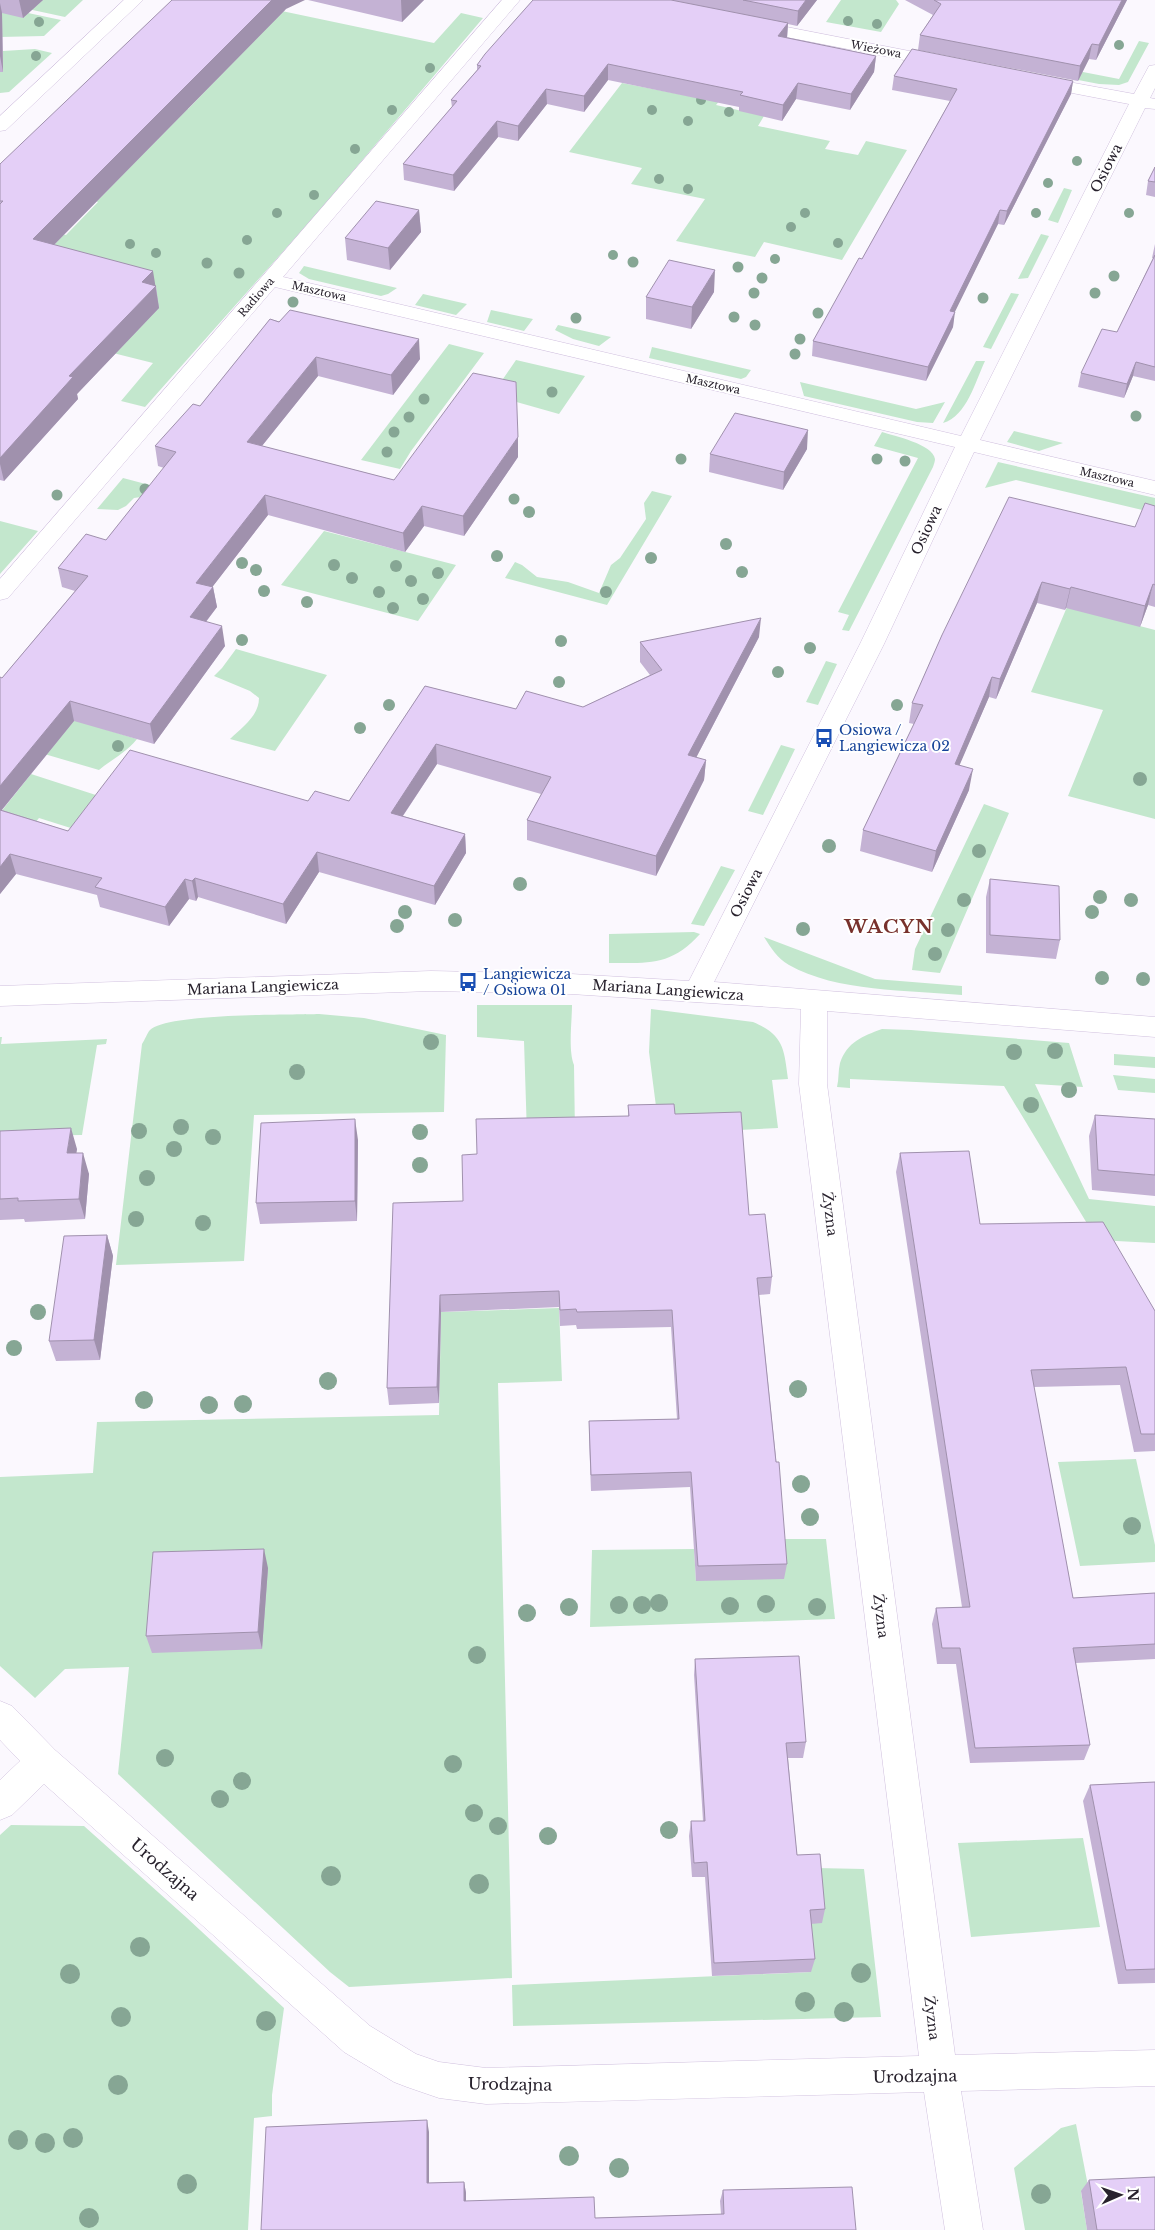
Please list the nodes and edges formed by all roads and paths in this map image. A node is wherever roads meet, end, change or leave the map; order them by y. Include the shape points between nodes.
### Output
1 (134, 0) edge
2 (511, 0) edge
3 (733, 21) edge
4 (964, 67) edge
5 (1155, 70) edge
6 (1022, 78) edge
7 (1147, 103) edge
8 (2, 122) edge
9 (272, 280) junction
10 (968, 444) junction
11 (1155, 488) edge
12 (0, 593) edge
13 (697, 991) junction
14 (0, 996) edge
15 (814, 1000) junction
16 (1155, 1028) edge
17 (0, 1717) edge
18 (43, 1761) junction
19 (0, 1803) edge
20 (1155, 2068) edge
21 (940, 2076) junction
22 (964, 2230) edge

1 - 8 street
2 - 9 street, Radiowa
3 - 4 street, Wieżowa
5 - 7 street, Osiowa
6 - 7 street
7 - 10 street, Osiowa
9 - 10 street, Masztowa
9 - 12 street, Radiowa
10 - 11 street, Masztowa
10 - 13 street, Osiowa via 872,644
13 - 14 street, Mariana Langiewicza via 431,981
13 - 15 street, Mariana Langiewicza
15 - 16 street, Mariana Langiewicza
15 - 21 street, Żyzna via 813,1084
17 - 18 street, Urodzajna
18 - 19 street
18 - 21 street, Urodzajna via 357,2039 407,2069 439,2080 486,2086
20 - 21 street, Urodzajna
21 - 22 street, Żyzna

